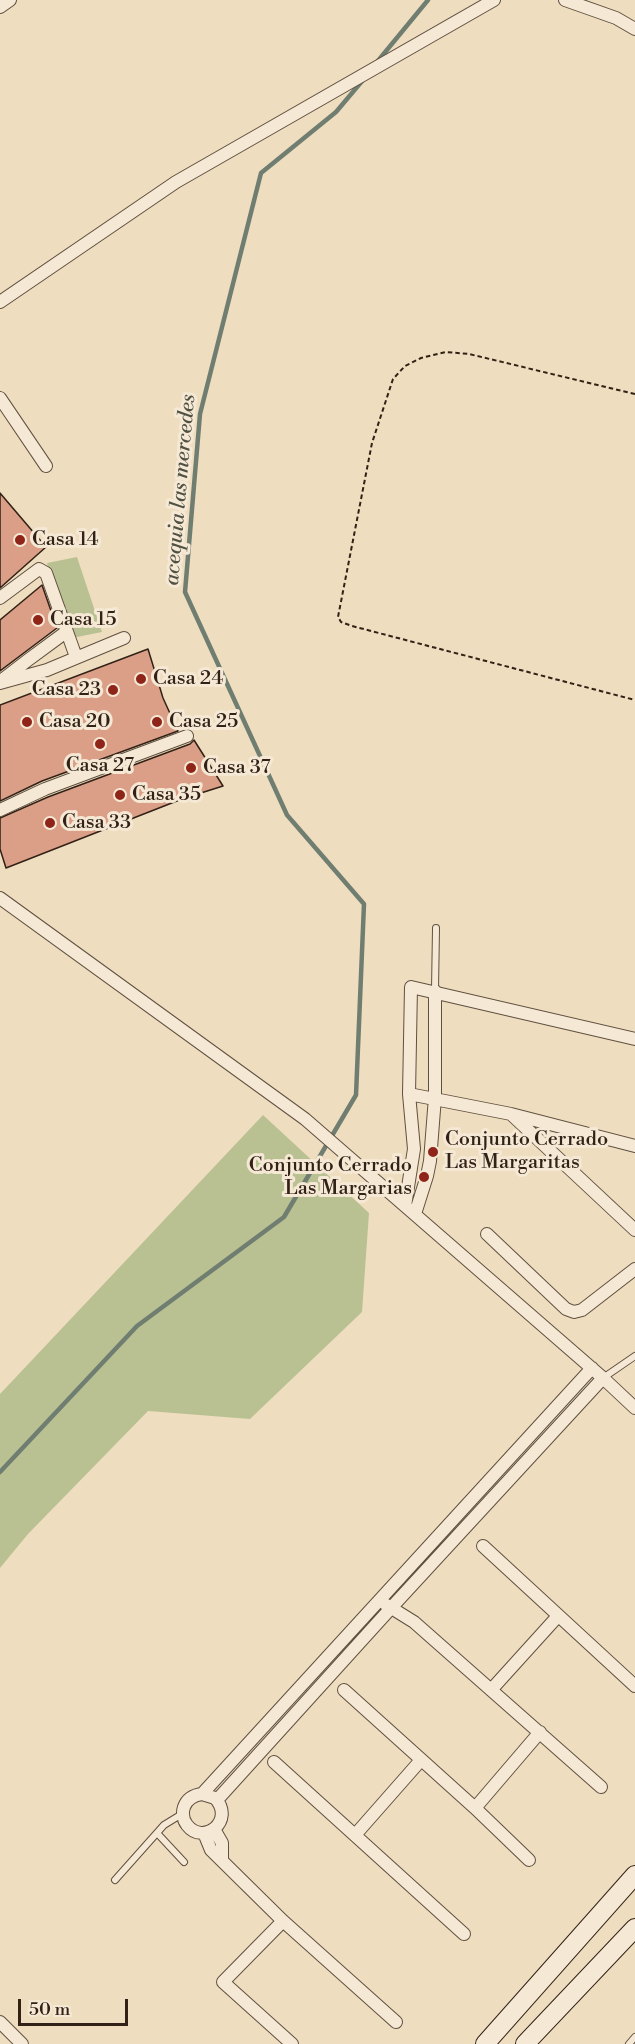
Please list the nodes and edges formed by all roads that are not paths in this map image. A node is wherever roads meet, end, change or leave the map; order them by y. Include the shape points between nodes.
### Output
1 (10, 0) edge
2 (494, 0) edge
3 (566, 0) edge
4 (580, 3) edge
5 (0, 7) edge
6 (635, 29) edge
7 (0, 302) edge
8 (0, 398) edge
9 (46, 466) dead end
10 (0, 598) edge
11 (66, 633) junction
12 (124, 638) dead end
13 (76, 657) junction
14 (0, 682) edge
15 (187, 736) dead end
16 (0, 810) edge
17 (0, 898) edge
18 (436, 928) dead end
19 (435, 991) junction
20 (635, 1039) edge
21 (409, 1094) junction
22 (435, 1097) junction
23 (511, 1114) junction
24 (635, 1146) edge
25 (410, 1210) junction
26 (635, 1230) edge
27 (487, 1234) dead end
28 (635, 1269) edge
29 (635, 1356) edge
30 (592, 1368) junction
31 (603, 1378) junction
32 (635, 1408) edge
33 (483, 1546) dead end
34 (389, 1589) junction
35 (380, 1600) junction
36 (395, 1604) junction
37 (558, 1616) junction
38 (635, 1686) edge
39 (344, 1690) dead end
40 (491, 1690) junction
41 (540, 1732) junction
42 (421, 1760) junction
43 (274, 1762) dead end
44 (601, 1787) dead end
45 (202, 1794) junction
46 (217, 1800) junction
47 (475, 1808) junction
48 (183, 1814) junction
49 (209, 1831) junction
50 (157, 1833) junction
51 (355, 1835) junction
52 (529, 1860) dead end
53 (184, 1862) dead end
54 (635, 1875) edge
55 (115, 1880) dead end
56 (283, 1921) junction
57 (635, 1928) edge
58 (464, 1934) dead end
59 (0, 2022) edge
60 (396, 2022) dead end
61 (635, 2037) edge
62 (22, 2044) edge
63 (292, 2044) edge
64 (485, 2044) edge
65 (525, 2044) edge
66 (629, 2044) edge

1 - 5 street
2 - 7 street via 176,182
3 - 4 street
4 - 6 street
8 - 9 street
10 - 11 street via 39,569 46,573
11 - 13 street
11 - 14 street
12 - 13 street
13 - 14 street via 48,670
15 - 16 street
17 - 25 street via 304,1119
18 - 19 lane
19 - 20 street
19 - 21 street via 411,987
19 - 22 street
21 - 22 street
21 - 25 street via 414,1149
22 - 23 street
22 - 25 street via 427,1176
23 - 24 street
23 - 26 street
25 - 30 street
27 - 28 street via 566,1309 574,1312
29 - 31 lane
30 - 31 street
30 - 34 street
31 - 32 street
31 - 36 street
33 - 37 street
34 - 35 street
34 - 36 street
35 - 36 street
35 - 45 street
36 - 40 street
36 - 46 street
37 - 38 street
37 - 40 street
39 - 42 street
40 - 41 street
41 - 44 street
41 - 47 street
42 - 47 street
42 - 51 street
43 - 51 street
45 - 46 street
45 - 48 street via 188,1800
46 - 49 street via 222,1816
47 - 52 street
48 - 49 street via 189,1828
48 - 50 lane
49 - 56 street via 212,1850
50 - 53 lane
50 - 55 lane
51 - 58 street
54 - 64 main road
56 - 60 street
56 - 63 street via 223,1982
57 - 65 main road
59 - 62 street
61 - 66 lane

